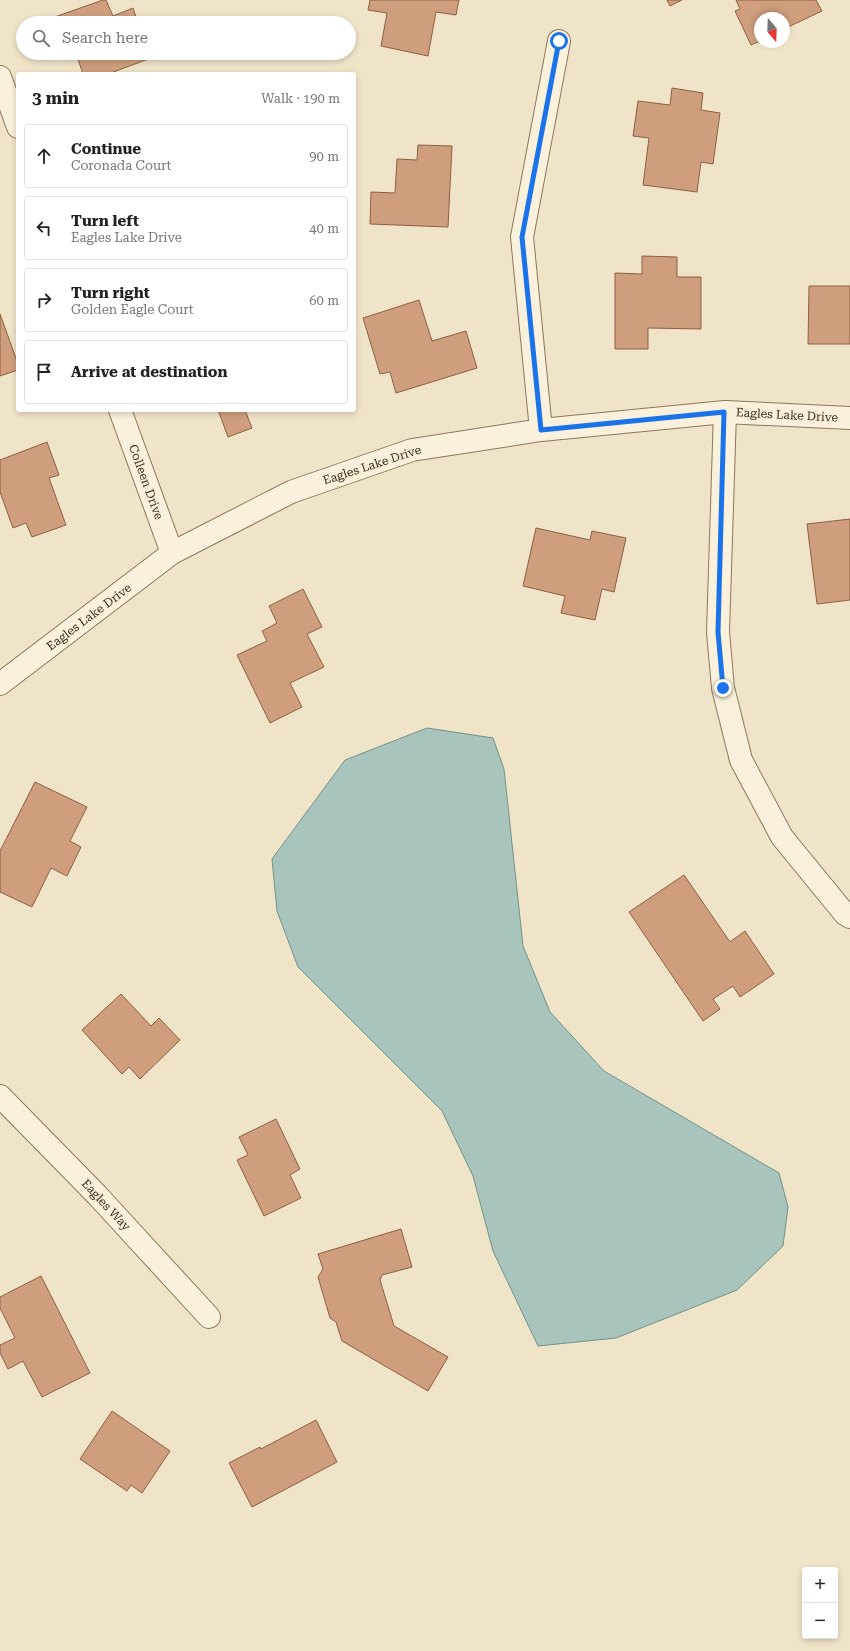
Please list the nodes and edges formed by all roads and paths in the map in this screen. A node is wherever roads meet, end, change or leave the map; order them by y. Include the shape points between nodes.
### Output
1 (559, 41) dead end
2 (0, 77) edge
3 (16, 121) edge
4 (121, 412) edge
5 (724, 412) junction
6 (850, 418) edge
7 (541, 430) junction
8 (172, 553) junction
9 (0, 684) edge
10 (850, 917) edge
11 (0, 1096) edge
12 (209, 1317) dead end

1 - 7 street via 522,237
2 - 3 street
4 - 8 street, Colleen Drive
5 - 6 street, Eagles Lake Drive
5 - 7 street, Eagles Lake Drive
5 - 10 street via 718,632 723,688 730,717 741,760 782,837
7 - 8 street, Eagles Lake Drive via 412,450 291,492
8 - 9 street, Eagles Lake Drive
11 - 12 street, Eagles Way via 98,1195

